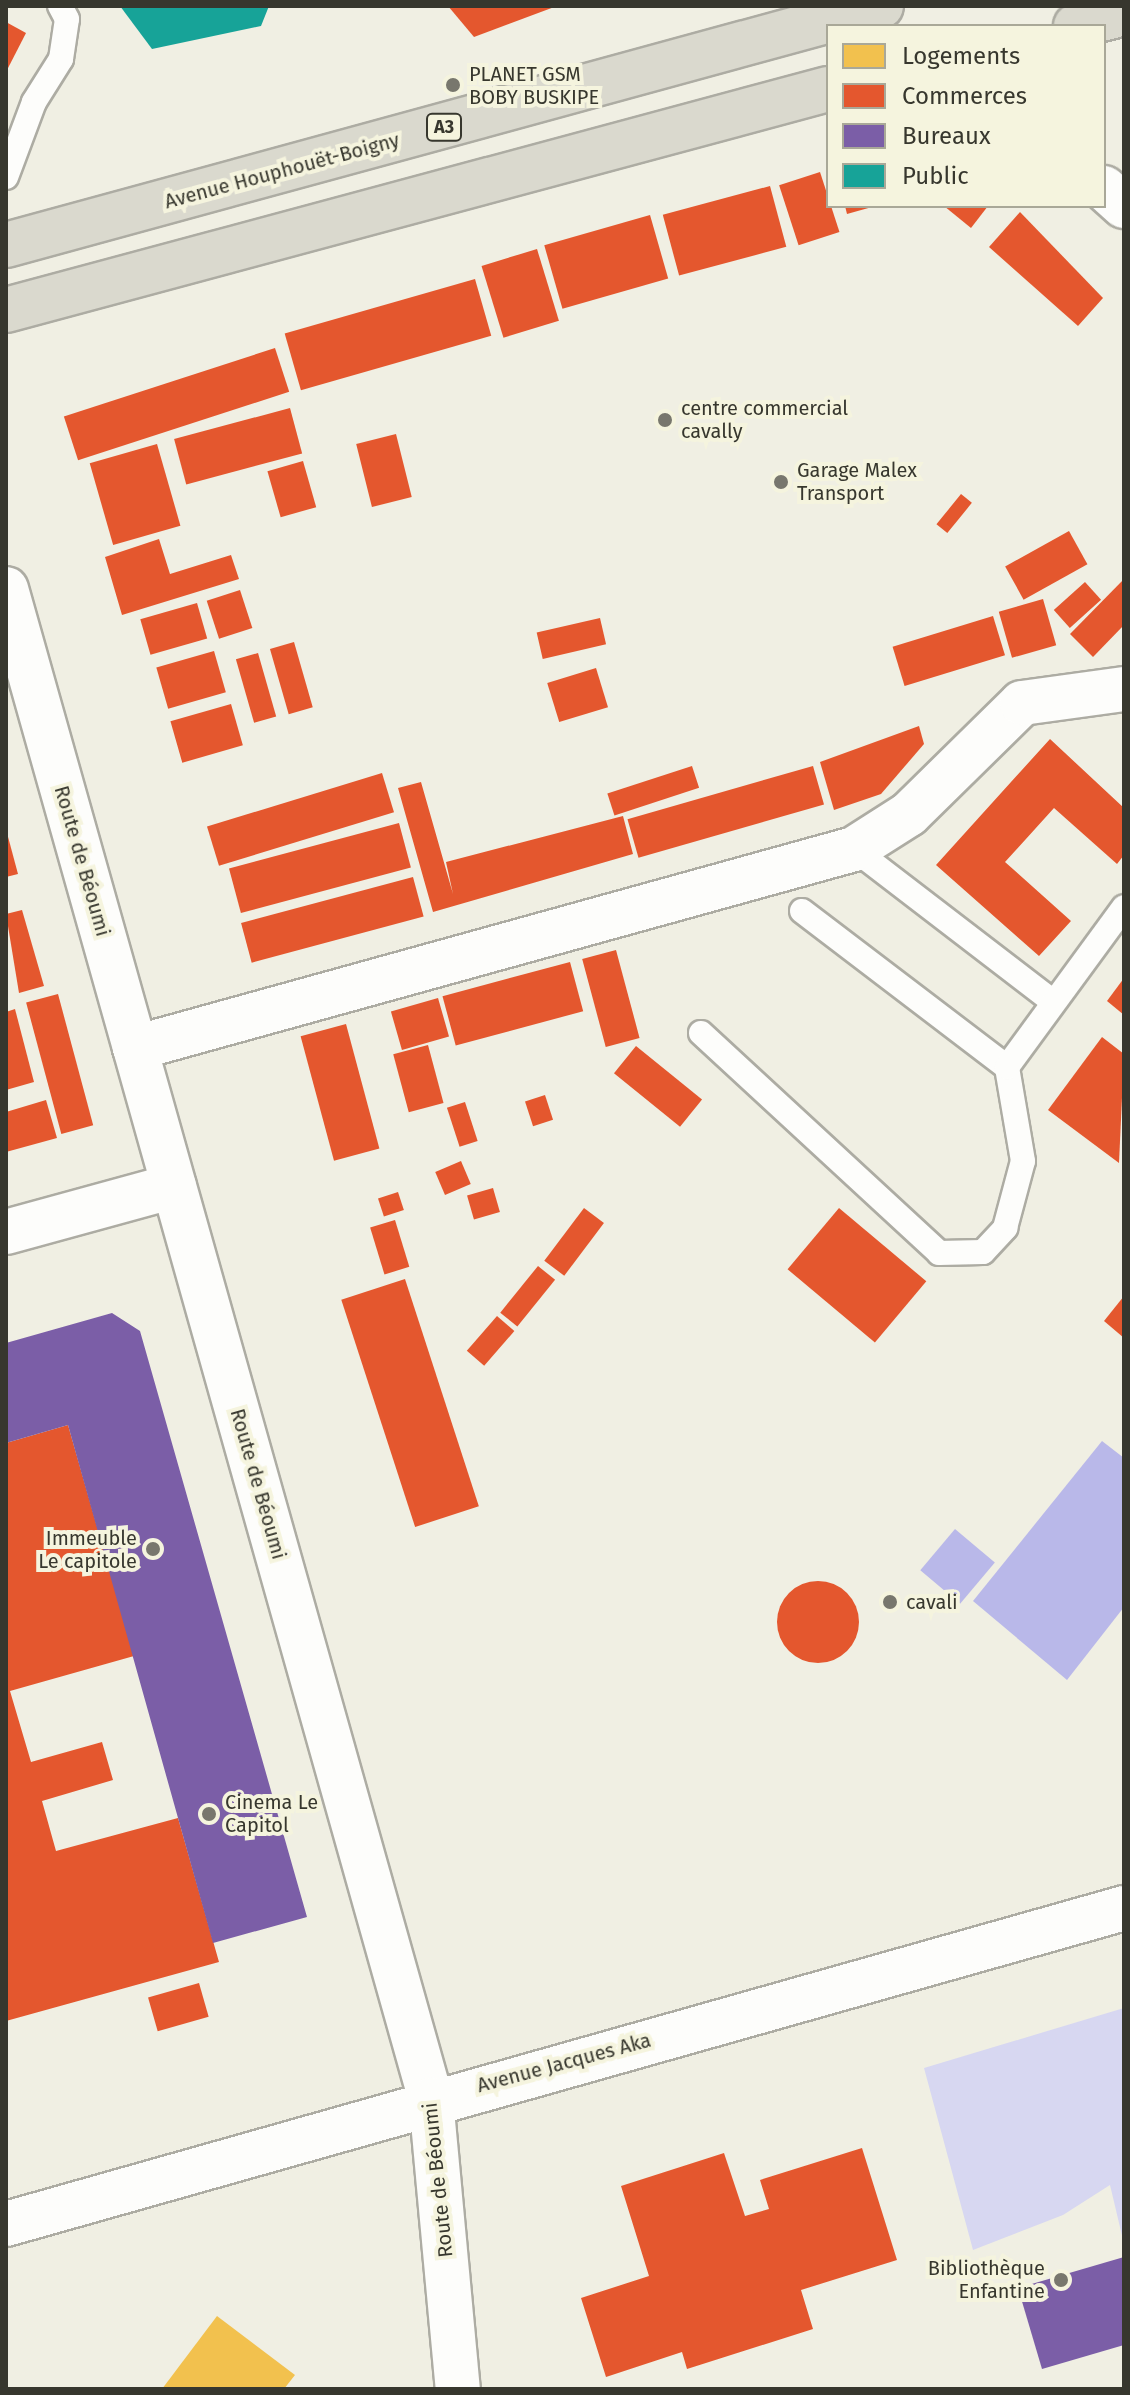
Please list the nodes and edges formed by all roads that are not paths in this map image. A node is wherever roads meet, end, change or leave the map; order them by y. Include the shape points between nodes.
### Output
1 (60, 6) edge
2 (881, 6) edge
3 (1124, 13) edge
4 (786, 18) edge
5 (1083, 24) edge
6 (826, 90) edge
7 (6, 177) edge
8 (1106, 190) edge
9 (1124, 206) edge
10 (6, 245) edge
11 (6, 310) edge
12 (6, 589) edge
13 (1124, 689) edge
14 (854, 849) junction
15 (1124, 907) edge
16 (802, 911) dead end
17 (1051, 1000) junction
18 (701, 1033) dead end
19 (135, 1048) junction
20 (1007, 1067) junction
21 (174, 1186) junction
22 (6, 1232) edge
23 (1124, 1908) edge
24 (431, 2100) junction
25 (6, 2224) edge
26 (458, 2389) edge

1 - 7 lane via 67,19 61,59 34,102
2 - 4 highway, Avenue Houphouët-Boigny / A3
3 - 5 highway
4 - 10 highway, Avenue Houphouët-Boigny / A3
6 - 11 highway
8 - 9 street
12 - 19 street, Route de Béoumi
13 - 14 street via 1022,703 909,814
14 - 17 lane
14 - 19 street
15 - 17 lane
16 - 20 lane
17 - 20 lane
18 - 20 lane via 939,1253 960,1258 983,1252 1005,1228 1020,1182 1024,1138
19 - 21 street, Route de Béoumi
21 - 22 street
21 - 24 street, Route de Béoumi
23 - 24 street, Avenue Jacques Aka
24 - 25 street, Avenue Jacques Aka
24 - 26 street, Route de Béoumi

